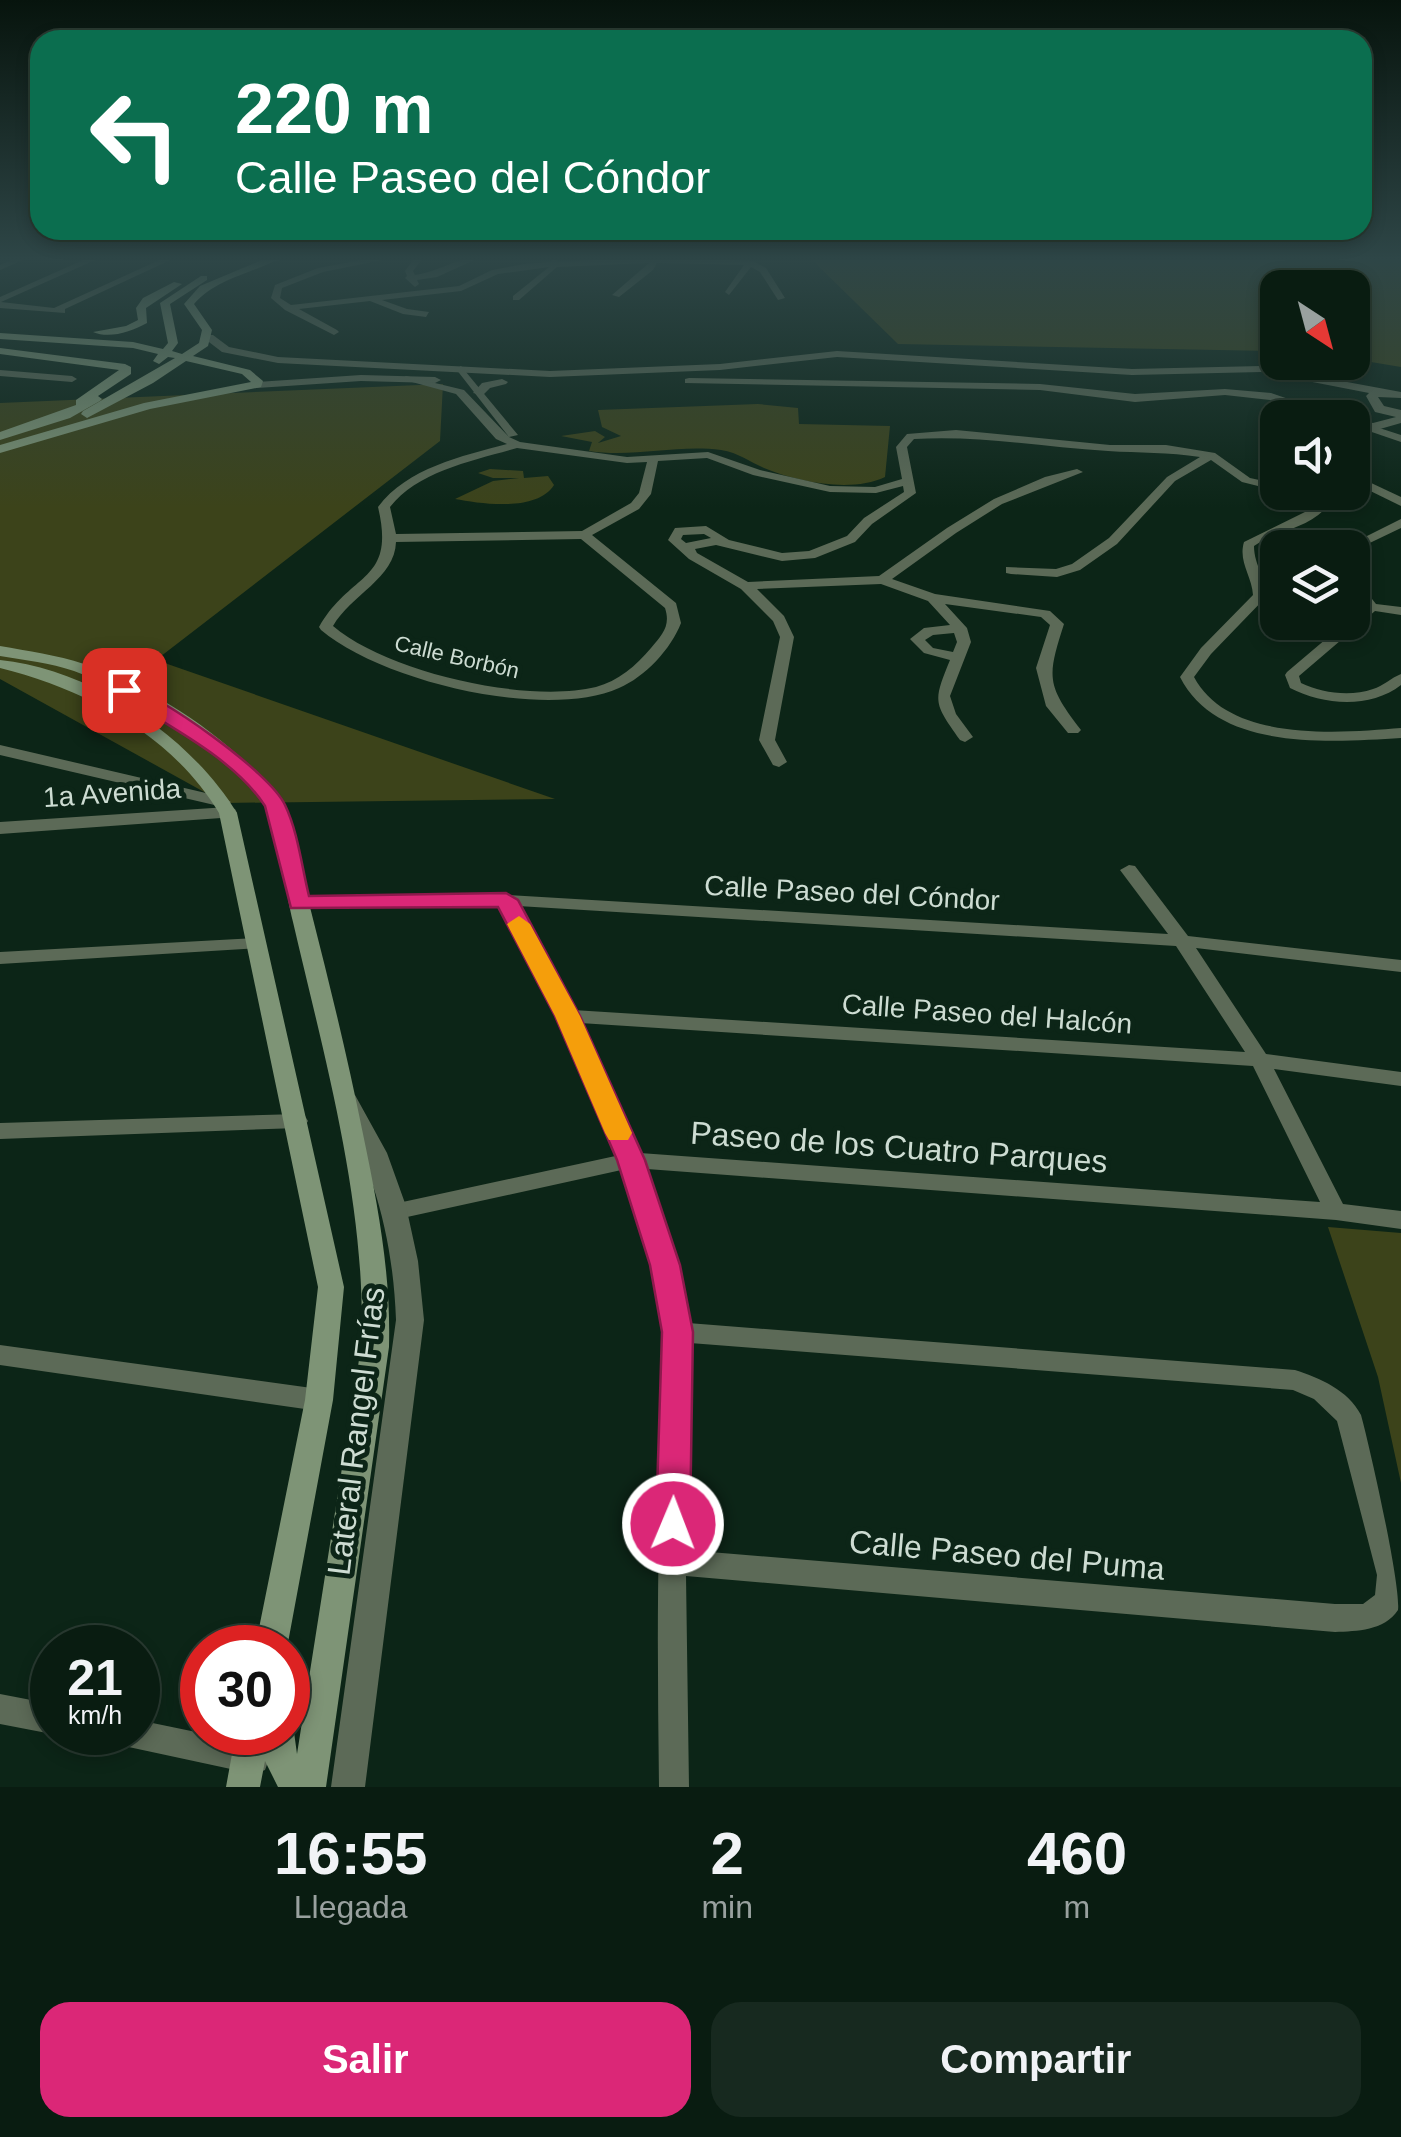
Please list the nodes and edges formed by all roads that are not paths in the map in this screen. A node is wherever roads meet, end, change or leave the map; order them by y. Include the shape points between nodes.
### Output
1 (45, 340) edge
2 (73, 340) edge
3 (172, 340) edge
4 (206, 340) joint
5 (0, 352) edge
6 (407, 365) junction
7 (375, 368) junction
8 (461, 368) junction
9 (212, 370) junction
10 (0, 374) edge
11 (146, 377) junction
12 (361, 378) junction
13 (609, 378) junction
14 (72, 379) dead end
15 (405, 379) junction
16 (255, 380) junction
17 (471, 381) junction
18 (502, 382) junction
19 (241, 388) junction
20 (1376, 391) junction
21 (479, 393) junction
22 (1401, 395) edge
23 (1281, 400) edge
24 (1379, 410) junction
25 (66, 415) junction
26 (1370, 417) edge
27 (1399, 418) edge
28 (1370, 426) edge
29 (1370, 428) edge
30 (1401, 439) edge
31 (0, 442) edge
32 (514, 442) junction
33 (1211, 455) junction
34 (653, 459) junction
35 (1077, 472) dead end
36 (907, 480) junction
37 (1260, 484) edge
38 (1370, 486) edge
39 (876, 490) junction
40 (1401, 502) edge
41 (895, 504) junction
42 (1318, 510) edge
43 (1401, 522) edge
44 (584, 535) junction
45 (392, 538) junction
46 (1370, 539) edge
47 (1010, 570) dead end
48 (882, 580) junction
49 (746, 586) junction
50 (933, 598) junction
51 (1370, 605) edge
52 (1372, 607) junction
53 (1401, 611) edge
54 (960, 628) junction
55 (0, 651) edge
56 (958, 657) junction
57 (0, 664) edge
58 (1401, 675) edge
59 (1073, 730) dead end
60 (1401, 733) edge
61 (965, 737) dead end
62 (0, 750) edge
63 (779, 762) dead end
64 (226, 807) junction
65 (0, 828) edge
66 (1129, 870) dead end
67 (506, 900) junction
68 (299, 904) junction
69 (1182, 941) junction
70 (256, 944) junction
71 (0, 958) edge
72 (1401, 966) edge
73 (568, 1016) junction
74 (1260, 1060) junction
75 (1401, 1079) edge
76 (344, 1096) junction
77 (298, 1122) junction
78 (0, 1131) edge
79 (631, 1160) junction
80 (398, 1211) junction
81 (1336, 1212) junction
82 (1401, 1220) edge
83 (678, 1332) junction
84 (0, 1355) edge
85 (319, 1400) junction
86 (672, 1562) junction
87 (287, 1569) junction
88 (276, 1625) edge
89 (283, 1625) edge
90 (0, 1709) edge
91 (30, 1715) edge
92 (160, 1740) edge
93 (248, 1759) edge
94 (293, 1768) edge
95 (348, 1787) edge
96 (674, 1787) edge

1 - 9 main road via 124,348
2 - 16 main road via 133,344
3 - 11 main road
4 - 6 street via 256,358
4 - 11 main road
5 - 25 main road via 125,367 126,374
6 - 7 street
6 - 8 street
7 - 12 street
7 - 16 street
8 - 13 street
8 - 17 street
9 - 11 main road via 210,381 180,392 162,391
9 - 19 main road
10 - 14 street
11 - 25 main road
11 - 31 main road via 76,420
12 - 15 street
12 - 16 street
13 - 18 street
13 - 20 street via 836,354 1132,372 1261,369
13 - 23 street via 1040,387 1135,398 1225,392
15 - 17 street
15 - 32 street via 460,392 500,437
16 - 19 main road
17 - 18 street
17 - 21 street
18 - 21 street
19 - 31 main road
20 - 22 street
20 - 24 street
21 - 32 street
24 - 26 street
24 - 27 street
25 - 31 main road
27 - 28 street
27 - 30 street via 1394,429
29 - 30 street
32 - 34 street via 600,458
32 - 45 street, Calle Borbón via 390,496 384,507
33 - 36 street via 928,433 904,441
33 - 37 street
33 - 47 street via 1170,478 1114,541 1076,567 1057,573
34 - 39 street via 708,456 792,482
34 - 44 street via 645,494 635,506
35 - 48 street via 1001,496
36 - 39 street
36 - 41 street via 910,493
38 - 40 street
39 - 41 street
41 - 49 street via 851,538 811,555 698,542 688,551
42 - 60 street via 1248,545 1246,564 1260,596 1206,651 1188,676 1191,690 1224,713 1297,736
43 - 46 street
44 - 45 street
44 - 45 street, Calle Borbón via 670,606 674,628 641,671 619,684 541,698 381,662 334,637 326,627 331,614 382,566
48 - 49 street
48 - 50 street
49 - 63 street via 786,637 768,740
50 - 54 street
50 - 59 street via 1052,618 1055,632 1043,668 1052,706
51 - 52 street
52 - 53 street
52 - 58 street via 1292,674 1295,685 1340,697 1387,688
54 - 56 street
54 - 56 street via 917,639 930,652
55 - 68 main road via 88,672 254,778 276,806
56 - 61 street via 943,696
57 - 64 main road via 74,686 154,733 187,759
62 - 64 street
64 - 65 street, 1a Avenida
64 - 70 main road
66 - 69 street
67 - 68 street, Calle Paseo del Cóndor
67 - 69 street, Calle Paseo del Cóndor
67 - 73 street
68 - 76 main road
69 - 72 street, Calle Paseo del Cóndor
69 - 74 street
70 - 71 street
70 - 77 main road
73 - 74 street, Calle Paseo del Halcón
73 - 79 street
74 - 75 street, Calle Paseo del Halcón
74 - 81 street
76 - 80 street, Lateral Rangel Frías via 377,1153
76 - 94 main road via 371,1237 375,1347 328,1658
77 - 78 street
77 - 85 main road via 331,1287
79 - 80 street, Paseo de los Cuatro Parques
79 - 81 street, Paseo de los Cuatro Parques
79 - 83 street via 665,1265
80 - 95 street, Lateral Rangel Frías via 410,1320
81 - 82 street, Paseo de los Cuatro Parques
83 - 86 street
83 - 86 street, Calle Paseo del Puma via 1294,1380 1322,1392 1348,1415 1391,1575 1388,1602 1367,1618 1336,1618
84 - 85 street
85 - 87 main road
86 - 96 street
87 - 88 main road
87 - 89 main road
90 - 91 street
92 - 93 street
93 - 94 street

